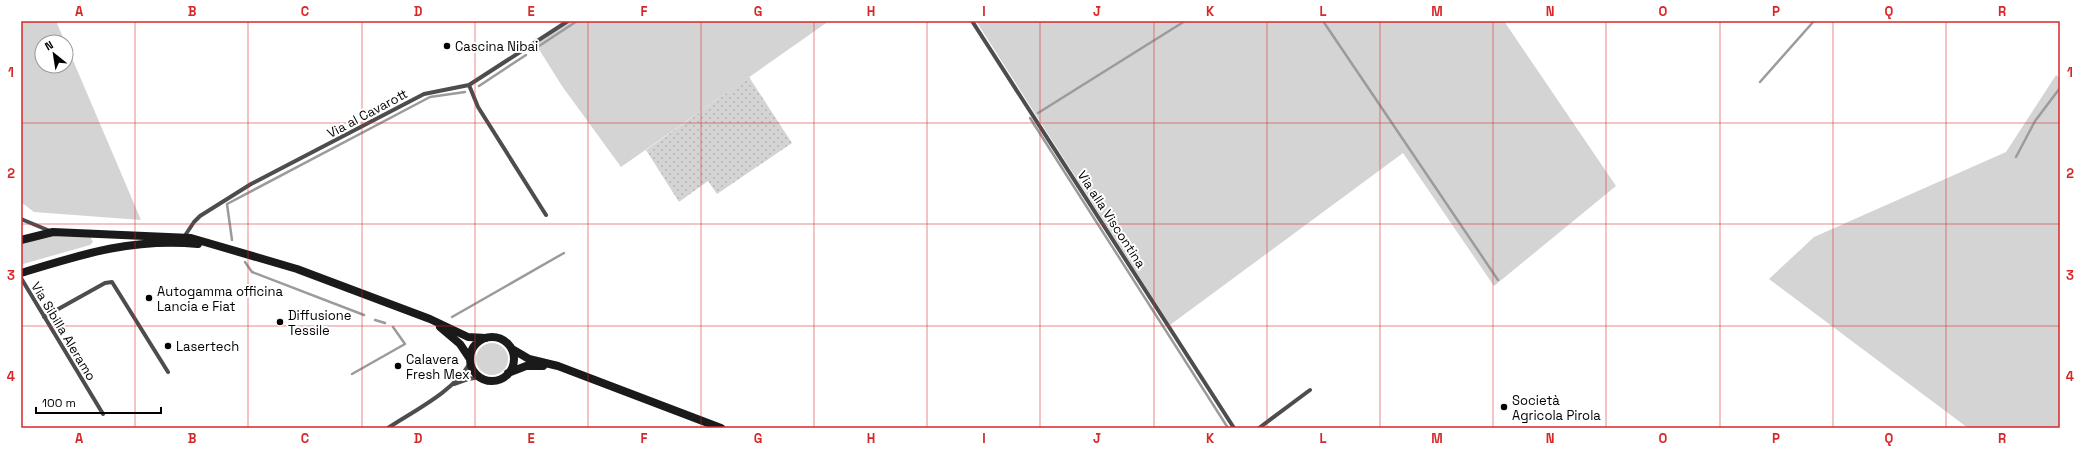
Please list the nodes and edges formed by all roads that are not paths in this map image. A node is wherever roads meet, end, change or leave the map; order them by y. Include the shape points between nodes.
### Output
1 (568, 21) edge
2 (972, 21) edge
3 (469, 85) junction
4 (546, 215) dead end
5 (21, 218) edge
6 (53, 232) junction
7 (184, 237) junction
8 (21, 240) edge
9 (223, 246) junction
10 (21, 273) edge
11 (21, 278) edge
12 (44, 317) junction
13 (430, 319) junction
14 (486, 338) junction
15 (512, 349) junction
16 (470, 361) junction
17 (558, 366) junction
18 (168, 372) dead end
19 (508, 373) junction
20 (481, 377) junction
21 (445, 390) junction
22 (1310, 390) dead end
23 (103, 414) dead end
24 (394, 424) junction
25 (388, 428) edge
26 (397, 428) edge
27 (721, 428) edge
28 (1234, 428) edge
29 (1259, 428) edge

1 - 3 street, Via al Cavarott
2 - 28 street, Via alla Viscontina
3 - 4 street via 478,107
3 - 7 street, Via al Cavarott via 424,94 251,184 200,216
5 - 6 street
6 - 7 main road
6 - 8 main road
7 - 9 main road
9 - 10 main road via 182,243 119,246 75,256
9 - 13 main road via 297,269
11 - 12 street, Via Sibilla Aleramo
12 - 18 street via 105,283 112,282
12 - 23 street, Via Sibilla Aleramo
13 - 14 main road via 468,336
13 - 16 main road via 460,344
14 - 15 main road via 500,338
14 - 16 main road via 474,346
15 - 17 main road via 528,359
15 - 19 main road via 514,361
16 - 20 main road via 475,372
16 - 21 street via 461,376
17 - 19 main road via 526,366
17 - 27 main road
19 - 20 main road via 494,380
20 - 21 street via 464,380
21 - 24 street
22 - 29 street
24 - 25 street
24 - 26 street

